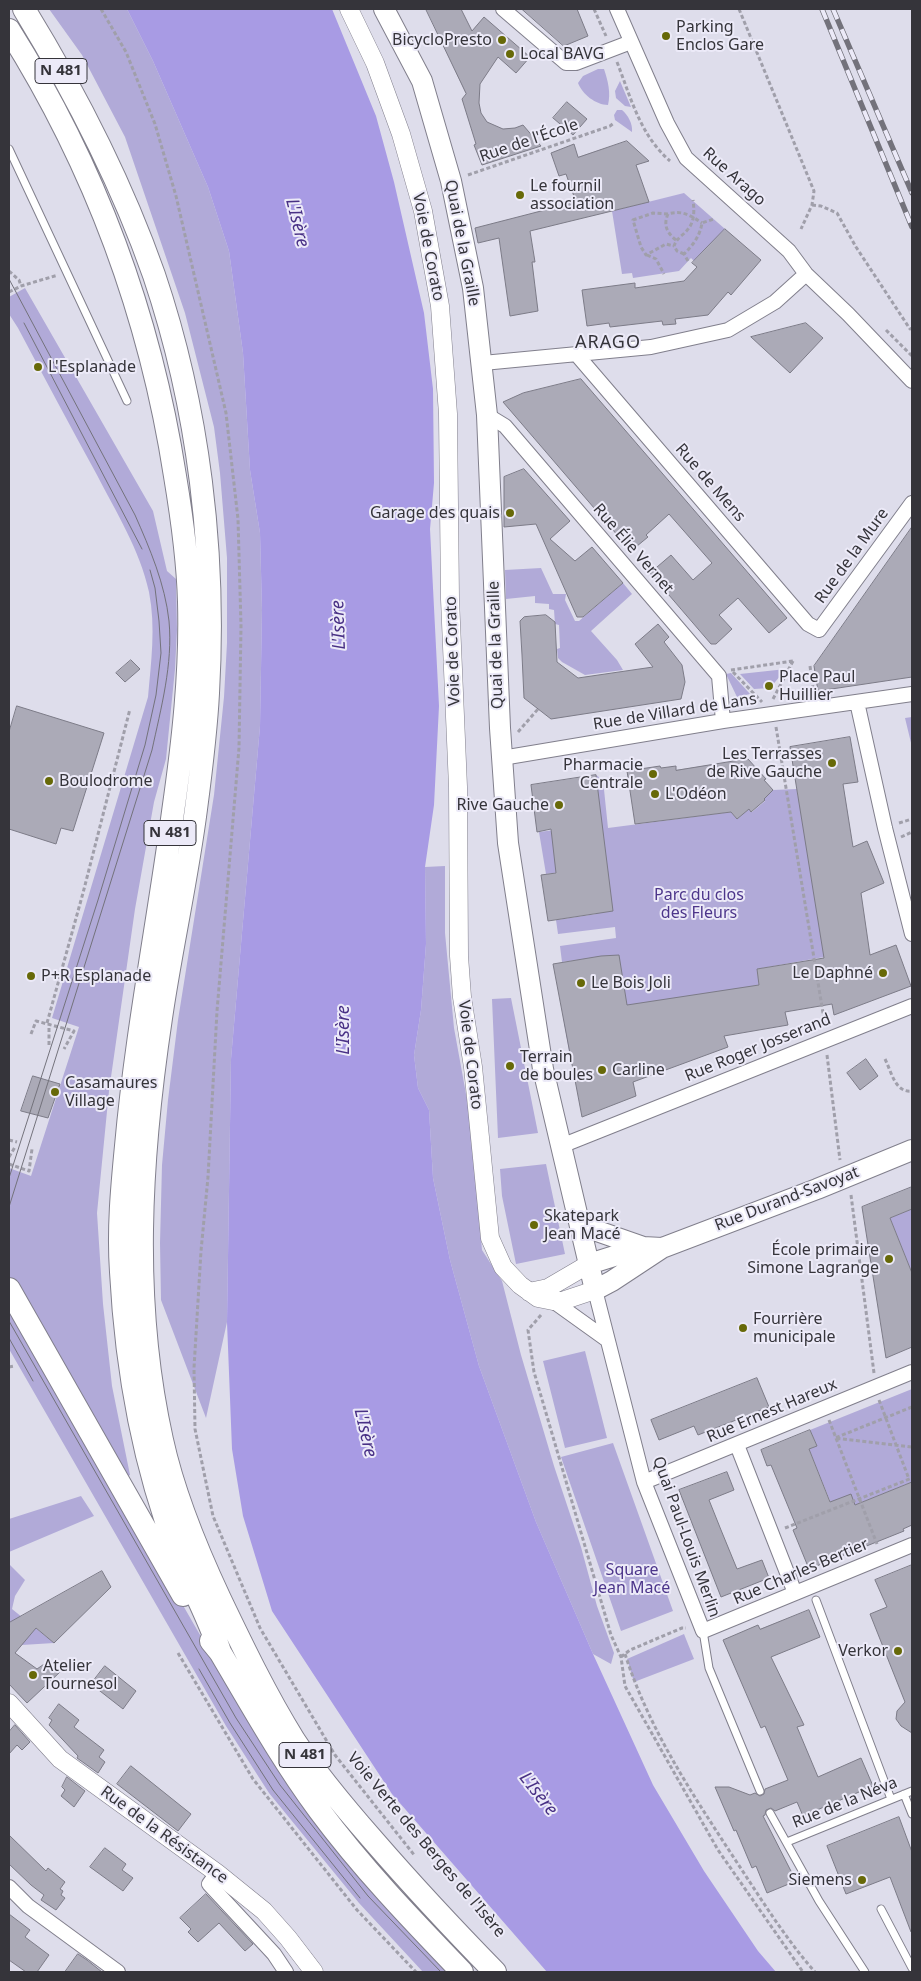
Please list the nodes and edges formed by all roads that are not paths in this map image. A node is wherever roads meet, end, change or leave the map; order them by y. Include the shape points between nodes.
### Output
1 (24, 9) edge
2 (349, 9) edge
3 (384, 9) edge
4 (503, 9) edge
5 (617, 9) edge
6 (9, 30) edge
7 (631, 42) junction
8 (9, 149) edge
9 (806, 274) junction
10 (577, 355) junction
11 (483, 363) junction
12 (912, 381) edge
13 (127, 401) dead end
14 (487, 415) junction
15 (912, 503) edge
16 (819, 630) joint
17 (912, 694) edge
18 (857, 702) junction
19 (723, 721) junction
20 (502, 758) junction
21 (912, 934) edge
22 (912, 1006) edge
23 (561, 1146) junction
24 (912, 1150) edge
25 (580, 1225) junction
26 (652, 1247) junction
27 (589, 1264) junction
28 (9, 1289) edge
29 (595, 1290) junction
30 (529, 1292) junction
31 (553, 1302) junction
32 (606, 1339) junction
33 (912, 1372) edge
34 (737, 1445) junction
35 (644, 1482) junction
36 (912, 1545) edge
37 (795, 1593) junction
38 (816, 1600) dead end
39 (702, 1631) junction
40 (220, 1652) junction
41 (9, 1703) edge
42 (912, 1790) edge
43 (760, 1791) dead end
44 (904, 1794) junction
45 (891, 1799) junction
46 (770, 1813) dead end
47 (912, 1814) edge
48 (787, 1842) junction
49 (217, 1873) junction
50 (9, 1887) edge
51 (881, 1909) dead end
52 (912, 1968) edge
53 (118, 1972) edge
54 (286, 1972) edge
55 (314, 1972) edge
56 (462, 1972) edge
57 (495, 1972) edge
58 (865, 1972) edge

1 - 57 highway, N 481 via 95,134 151,268 176,351 201,480 209,602 208,693 196,812 160,1020 142,1203 146,1350 162,1440 177,1497 208,1575 254,1669 295,1742 338,1799 422,1896
2 - 30 street, Voie de Corato via 375,63 401,134 423,210 439,299 448,414 462,998 473,1068 490,1238 503,1267
3 - 11 main road, Quai de la Graille via 422,81 451,181 474,288
4 - 7 street via 566,63 576,63
5 - 7 street, Rue Arago
6 - 40 highway, N 481 via 37,74 75,147 105,214 130,283 168,428 186,540 188,694 130,1110 122,1194 120,1270 131,1371 150,1466 178,1552
7 - 9 street, Rue Arago via 686,158 789,251
8 - 13 lane
9 - 10 street via 775,302 728,330 652,348
9 - 12 street, Rue Arago
10 - 11 street
10 - 16 street, Rue de Mens via 808,624
11 - 14 main road, Quai de la Graille
14 - 19 street, Rue Élie Vernet via 505,426 719,676
14 - 20 main road, Quai de la Graille
15 - 16 street, Rue de la Mure
17 - 18 street, Rue de Villard de Lans
18 - 19 street, Rue de Villard de Lans via 773,707
18 - 21 street
19 - 20 street, Rue de Villard de Lans
20 - 23 main road, Quai de la Graille via 508,843 543,1069
22 - 23 street, Rue Roger Josserand
23 - 25 main road, Quai de la Graille
24 - 26 main road, Rue Durand-Savoyat via 817,1189
25 - 26 main road
25 - 27 main road, Quai de la Graille
26 - 27 main road
26 - 29 main road, Rue Durand-Savoyat via 612,1281
27 - 29 main road, Quai de la Graille
27 - 30 street via 548,1288
28 - 40 highway via 200,1625
29 - 31 street
29 - 32 street, Quai Paul-Louis Merlin
30 - 31 street, Voie de Corato
31 - 32 street, Voie de Corato
32 - 35 street, Quai Paul-Louis Merlin
33 - 34 street, Rue Ernest Hareux
34 - 35 street, Rue Ernest Hareux
34 - 37 street
35 - 39 street, Quai Paul-Louis Merlin
36 - 37 street, Rue Charles Bertier
37 - 39 street, Rue Charles Bertier
38 - 45 lane
39 - 43 lane, Quai Paul-Louis Merlin via 709,1668
40 - 56 highway, N 481 via 318,1809 356,1857
41 - 49 street, Rue de la Résistance via 60,1758
42 - 44 lane, Rue de la Néva
44 - 45 lane, Rue de la Néva
44 - 47 lane
45 - 48 lane, Rue de la Néva
46 - 48 lane
48 - 58 lane via 819,1901
49 - 54 street via 209,1884 274,1954
49 - 55 street, Rue de la Résistance via 264,1911
50 - 53 street via 28,1906
51 - 52 lane

